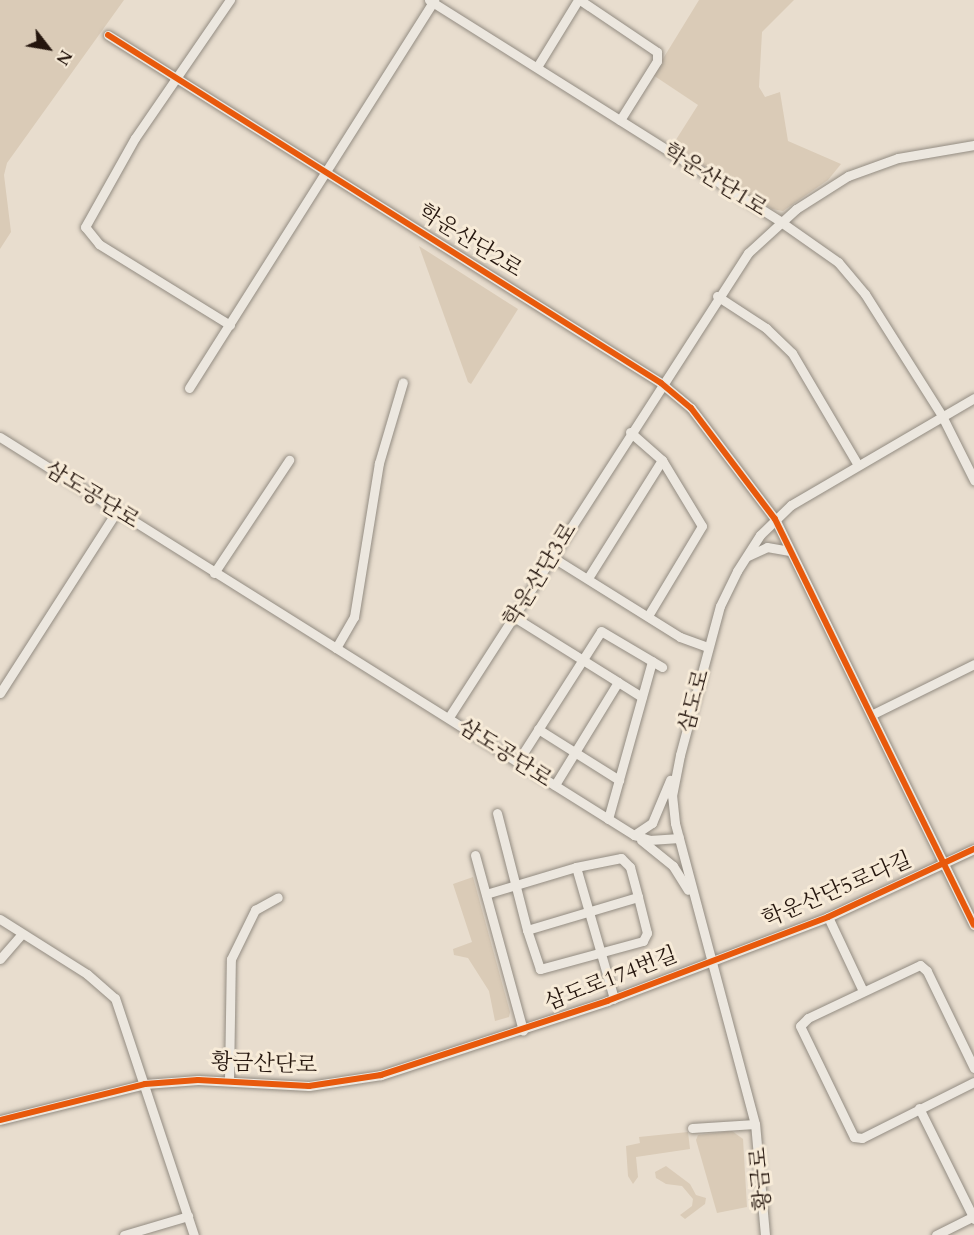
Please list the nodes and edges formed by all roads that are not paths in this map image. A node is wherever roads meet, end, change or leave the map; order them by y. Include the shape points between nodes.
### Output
1 (230, 0) edge
2 (579, 0) edge
3 (432, 1) edge
4 (108, 34) dead end
5 (537, 67) junction
6 (175, 78) junction
7 (620, 120) junction
8 (974, 146) edge
9 (328, 174) junction
10 (781, 222) junction
11 (717, 296) junction
12 (230, 325) junction
13 (404, 382) dead end
14 (661, 382) junction
15 (189, 388) dead end
16 (974, 398) edge
17 (942, 416) junction
18 (630, 432) junction
19 (0, 437) edge
20 (289, 460) dead end
21 (662, 460) junction
22 (858, 465) junction
23 (974, 480) edge
24 (117, 511) junction
25 (775, 519) junction
26 (790, 551) junction
27 (552, 557) junction
28 (744, 559) junction
29 (214, 573) junction
30 (588, 578) junction
31 (648, 616) junction
32 (514, 617) junction
33 (708, 647) junction
34 (336, 648) junction
35 (582, 659) junction
36 (652, 661) junction
37 (974, 664) edge
38 (662, 667) dead end
39 (618, 682) junction
40 (0, 693) edge
41 (642, 697) junction
42 (873, 714) junction
43 (449, 717) junction
44 (538, 729) junction
45 (574, 753) junction
46 (680, 754) junction
47 (518, 761) junction
48 (619, 780) junction
49 (555, 784) junction
50 (497, 813) dead end
51 (608, 819) junction
52 (634, 835) junction
53 (679, 838) junction
54 (974, 849) edge
55 (475, 855) dead end
56 (944, 864) junction
57 (576, 867) junction
58 (516, 886) junction
59 (486, 894) junction
60 (278, 897) dead end
61 (638, 897) junction
62 (694, 902) junction
63 (589, 912) junction
64 (828, 917) junction
65 (0, 919) edge
66 (974, 925) edge
67 (527, 930) junction
68 (22, 934) junction
69 (601, 954) junction
70 (0, 959) edge
71 (711, 960) junction
72 (863, 991) junction
73 (614, 999) junction
74 (524, 1030) junction
75 (974, 1068) edge
76 (229, 1080) junction
77 (974, 1082) edge
78 (145, 1084) junction
79 (919, 1108) junction
80 (0, 1120) edge
81 (755, 1124) junction
82 (692, 1128) dead end
83 (188, 1216) junction
84 (974, 1217) edge
85 (124, 1235) edge
86 (194, 1235) edge
87 (765, 1235) edge
88 (936, 1235) edge

1 - 6 street
2 - 5 street
2 - 7 street via 657,52 657,60
3 - 5 street, 학운산단1로
3 - 9 street
4 - 6 street, 학운산단2로
5 - 7 street, 학운산단1로
6 - 9 street, 학운산단2로
6 - 12 street via 85,227 99,244
7 - 10 street, 학운산단1로
8 - 10 street, 학운산단3로 via 898,158 848,176
9 - 12 street
9 - 14 street, 학운산단2로
10 - 11 street, 학운산단3로 via 748,252
10 - 17 street, 학운산단1로 via 829,255 859,285
11 - 14 street, 학운산단3로
11 - 22 street via 766,328 792,353
12 - 15 street
13 - 34 street via 379,463 354,617
14 - 18 street, 학운산단3로
14 - 25 street, 학운산단2로 via 702,420
16 - 17 street, 삼도로
17 - 22 street, 삼도로
17 - 23 street, 학운산단1로
18 - 21 street
18 - 27 street, 학운산단3로
19 - 24 street, 삼도공단로
20 - 29 street
21 - 30 street
21 - 31 street via 702,526
22 - 25 street, 삼도로 via 791,505
24 - 29 street, 삼도공단로
24 - 40 street
25 - 26 street, 학운산단2로
25 - 28 street, 삼도로
26 - 28 street via 767,547
26 - 42 street, 학운산단2로
27 - 30 street
27 - 32 street, 학운산단3로
28 - 33 street, 삼도로 via 720,606
29 - 34 street, 삼도공단로
30 - 31 street
31 - 33 street via 688,641
32 - 35 street
32 - 43 street, 학운산단3로
33 - 46 street, 삼도로
34 - 43 street, 삼도공단로
35 - 36 street via 601,631
35 - 39 street
35 - 44 street
36 - 38 street
36 - 41 street
37 - 42 street
39 - 41 street
39 - 45 street
41 - 48 street
42 - 56 street, 학운산단2로
43 - 47 street, 삼도공단로
44 - 45 street
44 - 47 street
45 - 48 street
45 - 49 street
46 - 52 street via 654,820 646,830
46 - 53 street, 삼도로 via 672,796
47 - 49 street, 삼도공단로
48 - 51 street
49 - 51 street, 삼도공단로
50 - 58 street
51 - 52 street, 삼도공단로
52 - 53 street, 삼도공단로 via 650,840
52 - 62 street via 673,866
53 - 62 street, 삼도로
54 - 56 street, 학운산단5로다길
55 - 59 street, 삼도로174번길
56 - 64 street, 학운산단5로다길
56 - 66 street, 학운산단2로
57 - 58 street
57 - 61 street via 621,858 630,867
57 - 63 street, 삼도로174번길
58 - 59 street
58 - 67 street
59 - 74 street, 삼도로174번길
60 - 76 street via 255,910 231,959
61 - 63 street
61 - 69 street via 645,939
62 - 71 street, 삼도로
63 - 67 street
63 - 69 street, 삼도로174번길
64 - 71 street, 학운산단5로다길
64 - 72 street
65 - 68 street
67 - 69 street via 542,970
68 - 70 street
68 - 78 street via 99,982 115,998
69 - 73 street, 삼도로174번길
71 - 73 street, 삼도로174번길
71 - 81 street, 삼도로
72 - 75 street via 917,966 925,968
72 - 79 street via 803,1020 801,1034 854,1137 862,1138
73 - 74 street, 삼도로174번길
74 - 76 street, 황금산단로 via 358,1081 309,1086
76 - 78 street, 황금산단로
77 - 79 street
78 - 80 street, 황금산단로
78 - 83 street
79 - 84 street
81 - 82 street
81 - 87 street, 황금로
83 - 85 street
83 - 86 street
84 - 88 street

